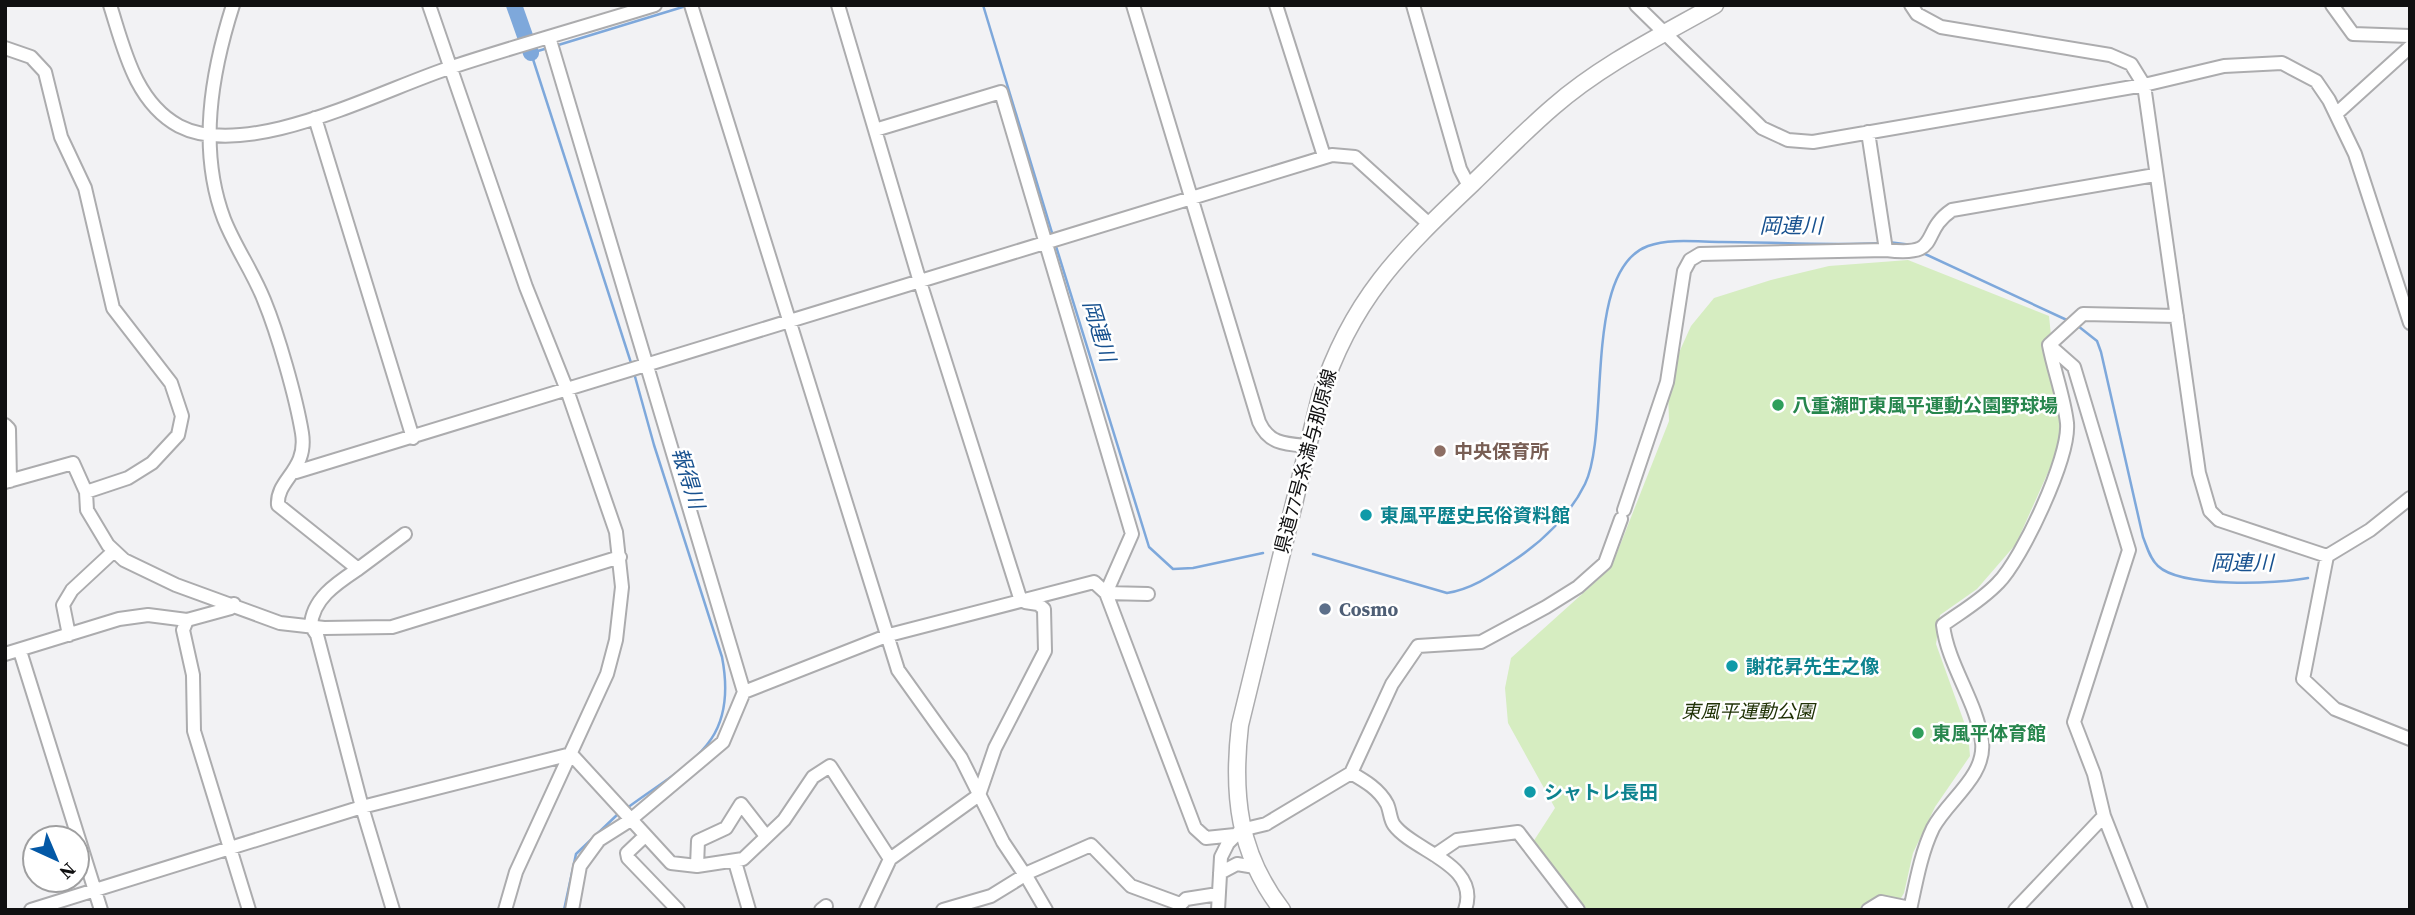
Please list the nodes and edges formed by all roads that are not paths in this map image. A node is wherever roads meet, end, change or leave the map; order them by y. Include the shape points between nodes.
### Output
1 (110, 5) edge
2 (233, 5) edge
3 (429, 5) edge
4 (655, 5) edge
5 (691, 5) edge
6 (838, 5) edge
7 (1133, 5) edge
8 (1276, 5) edge
9 (1413, 5) edge
10 (1636, 5) edge
11 (1715, 5) edge
12 (1911, 5) edge
13 (2332, 5) edge
14 (1666, 32) junction
15 (2410, 36) edge
16 (546, 38) junction
17 (2410, 47) edge
18 (5, 48) edge
19 (451, 67) junction
20 (2144, 85) junction
21 (2336, 114) junction
22 (315, 118) junction
23 (875, 130) junction
24 (1868, 132) junction
25 (211, 136) junction
26 (1324, 156) junction
27 (2155, 174) junction
28 (1469, 186) junction
29 (1191, 198) junction
30 (1429, 224) junction
31 (1045, 243) junction
32 (1886, 250) junction
33 (920, 282) junction
34 (2177, 316) junction
35 (791, 321) junction
36 (2410, 323) edge
37 (2049, 345) junction
38 (643, 368) junction
39 (567, 390) junction
40 (5, 425) edge
41 (413, 438) junction
42 (1308, 446) junction
43 (296, 471) junction
44 (8, 482) edge
45 (86, 492) junction
46 (2408, 502) edge
47 (405, 534) dead end
48 (114, 551) junction
49 (2327, 556) junction
50 (620, 557) junction
51 (358, 569) junction
52 (1106, 593) junction
53 (1148, 594) dead end
54 (1021, 601) junction
55 (234, 604) junction
56 (187, 620) junction
57 (311, 626) junction
58 (69, 635) junction
59 (889, 635) junction
60 (20, 651) junction
61 (5, 654) edge
62 (744, 692) junction
63 (2410, 739) edge
64 (571, 754) junction
65 (1351, 773) junction
66 (979, 795) junction
67 (362, 807) junction
68 (2104, 816) junction
69 (629, 821) junction
70 (1238, 833) junction
71 (645, 836) junction
72 (766, 836) junction
73 (229, 847) junction
74 (1434, 855) junction
75 (890, 859) junction
76 (735, 862) junction
77 (697, 866) junction
78 (1255, 867) junction
79 (1220, 873) junction
80 (95, 890) junction
81 (1218, 894) junction
82 (1177, 907) edge
83 (947, 909) edge
84 (1910, 909) edge
85 (31, 910) edge
86 (102, 910) edge
87 (249, 910) edge
88 (393, 910) edge
89 (505, 910) edge
90 (572, 910) edge
91 (678, 910) edge
92 (748, 910) edge
93 (866, 910) edge
94 (1046, 910) edge
95 (1218, 910) edge
96 (1282, 910) edge
97 (1465, 910) edge
98 (1578, 910) edge
99 (1868, 910) edge
100 (2015, 910) edge
101 (2141, 910) edge

1 - 25 street via 148,99 182,127
2 - 25 street via 211,91
3 - 19 street
4 - 16 street
5 - 35 street
6 - 23 street
7 - 29 street
8 - 26 street
9 - 28 street via 1460,169
10 - 14 street
11 - 14 main road, 県道77号糸満与那原線
12 - 20 street via 1941,27 2110,55 2131,64
13 - 15 street via 2353,34
14 - 24 street via 1762,128 1788,140 1813,142
14 - 28 main road, 県道77号糸満与那原線 via 1554,106
16 - 19 street
16 - 38 street
17 - 21 street
18 - 45 street via 31,57 45,72 61,137 85,188 113,308 165,374 182,416 178,435 152,463 128,478
19 - 22 street
19 - 39 street via 526,287
20 - 21 street via 2224,66 2282,63 2316,81
20 - 24 street
20 - 27 street
21 - 36 street via 2355,154
22 - 25 street via 271,131
22 - 41 street
23 - 31 street via 1001,92
23 - 33 street
24 - 32 street
25 - 43 street via 214,180 224,217 265,302 303,435
26 - 29 street
26 - 30 street via 1355,157
27 - 32 street via 1952,210 1919,250
27 - 34 street
28 - 30 main road, 県道77号糸満与那原線
29 - 31 street
29 - 42 street via 1265,435 1278,443
30 - 42 main road, 県道77号糸満与那原線 via 1388,267 1349,324 1332,360
31 - 33 street
31 - 52 street via 1132,534
32 - 65 street via 1700,254 1690,260 1684,271 1667,382 1605,564 1578,587 1481,642 1418,646 1392,684
33 - 35 street
33 - 54 street
34 - 37 street via 2083,314
34 - 49 street via 2199,473 2210,512 2219,520
35 - 38 street
35 - 59 street
37 - 68 street via 2074,368 2129,550 2074,722
37 - 84 street via 2067,423 2066,442 2012,566 1985,595 1942,625 1978,724 1982,757 1934,827
38 - 39 street
38 - 62 street
39 - 41 street
39 - 50 street via 609,508
40 - 44 street via 9,429
41 - 43 street
42 - 70 main road, 県道77号糸満与那原線 via 1240,725 1235,766
43 - 51 street via 281,487 278,505
44 - 45 street via 73,463
45 - 48 street via 87,510
46 - 49 street
47 - 51 street
48 - 55 street via 176,585
48 - 58 street via 72,590 63,605
49 - 63 street via 2303,679 2335,709
50 - 57 street via 392,626
50 - 64 street via 616,640 607,674
51 - 57 street via 319,601
52 - 53 street
52 - 54 street via 1094,582
52 - 70 street via 1195,828 1206,838
54 - 59 street
54 - 66 street via 1044,609 1045,651 995,748
55 - 56 street
55 - 57 street via 280,623
56 - 58 street via 148,615
56 - 73 street via 183,630 193,675 194,731
57 - 67 street
58 - 60 street
59 - 62 street
59 - 66 street via 898,670 961,758
60 - 61 street
60 - 80 street
62 - 69 street via 723,742
64 - 67 street
64 - 69 street
64 - 89 street via 516,872
65 - 70 street via 1266,824
65 - 74 street via 1372,785 1387,804 1394,825
66 - 75 street
66 - 83 street via 1025,875 991,896
67 - 73 street
67 - 88 street
68 - 100 street
68 - 101 street
69 - 71 street
69 - 90 street via 599,840 580,866
70 - 78 main road, 県道77号糸満与那原線
70 - 79 street via 1224,849
71 - 77 street via 671,863
71 - 91 street via 626,853 628,858
72 - 75 street via 784,820 813,777 830,766
72 - 76 street
72 - 77 street via 741,804 726,828 698,841
73 - 80 street
73 - 87 street
74 - 97 street via 1460,874
74 - 98 street via 1457,840 1518,832
75 - 93 street
76 - 77 street
76 - 92 street
78 - 79 street via 1237,864
78 - 96 main road, 県道77号糸満与那原線
79 - 81 street
80 - 85 street
80 - 86 street
81 - 82 street via 1186,899
81 - 95 street
82 - 94 street via 1131,886 1091,845 1025,874
84 - 99 street via 1881,902

